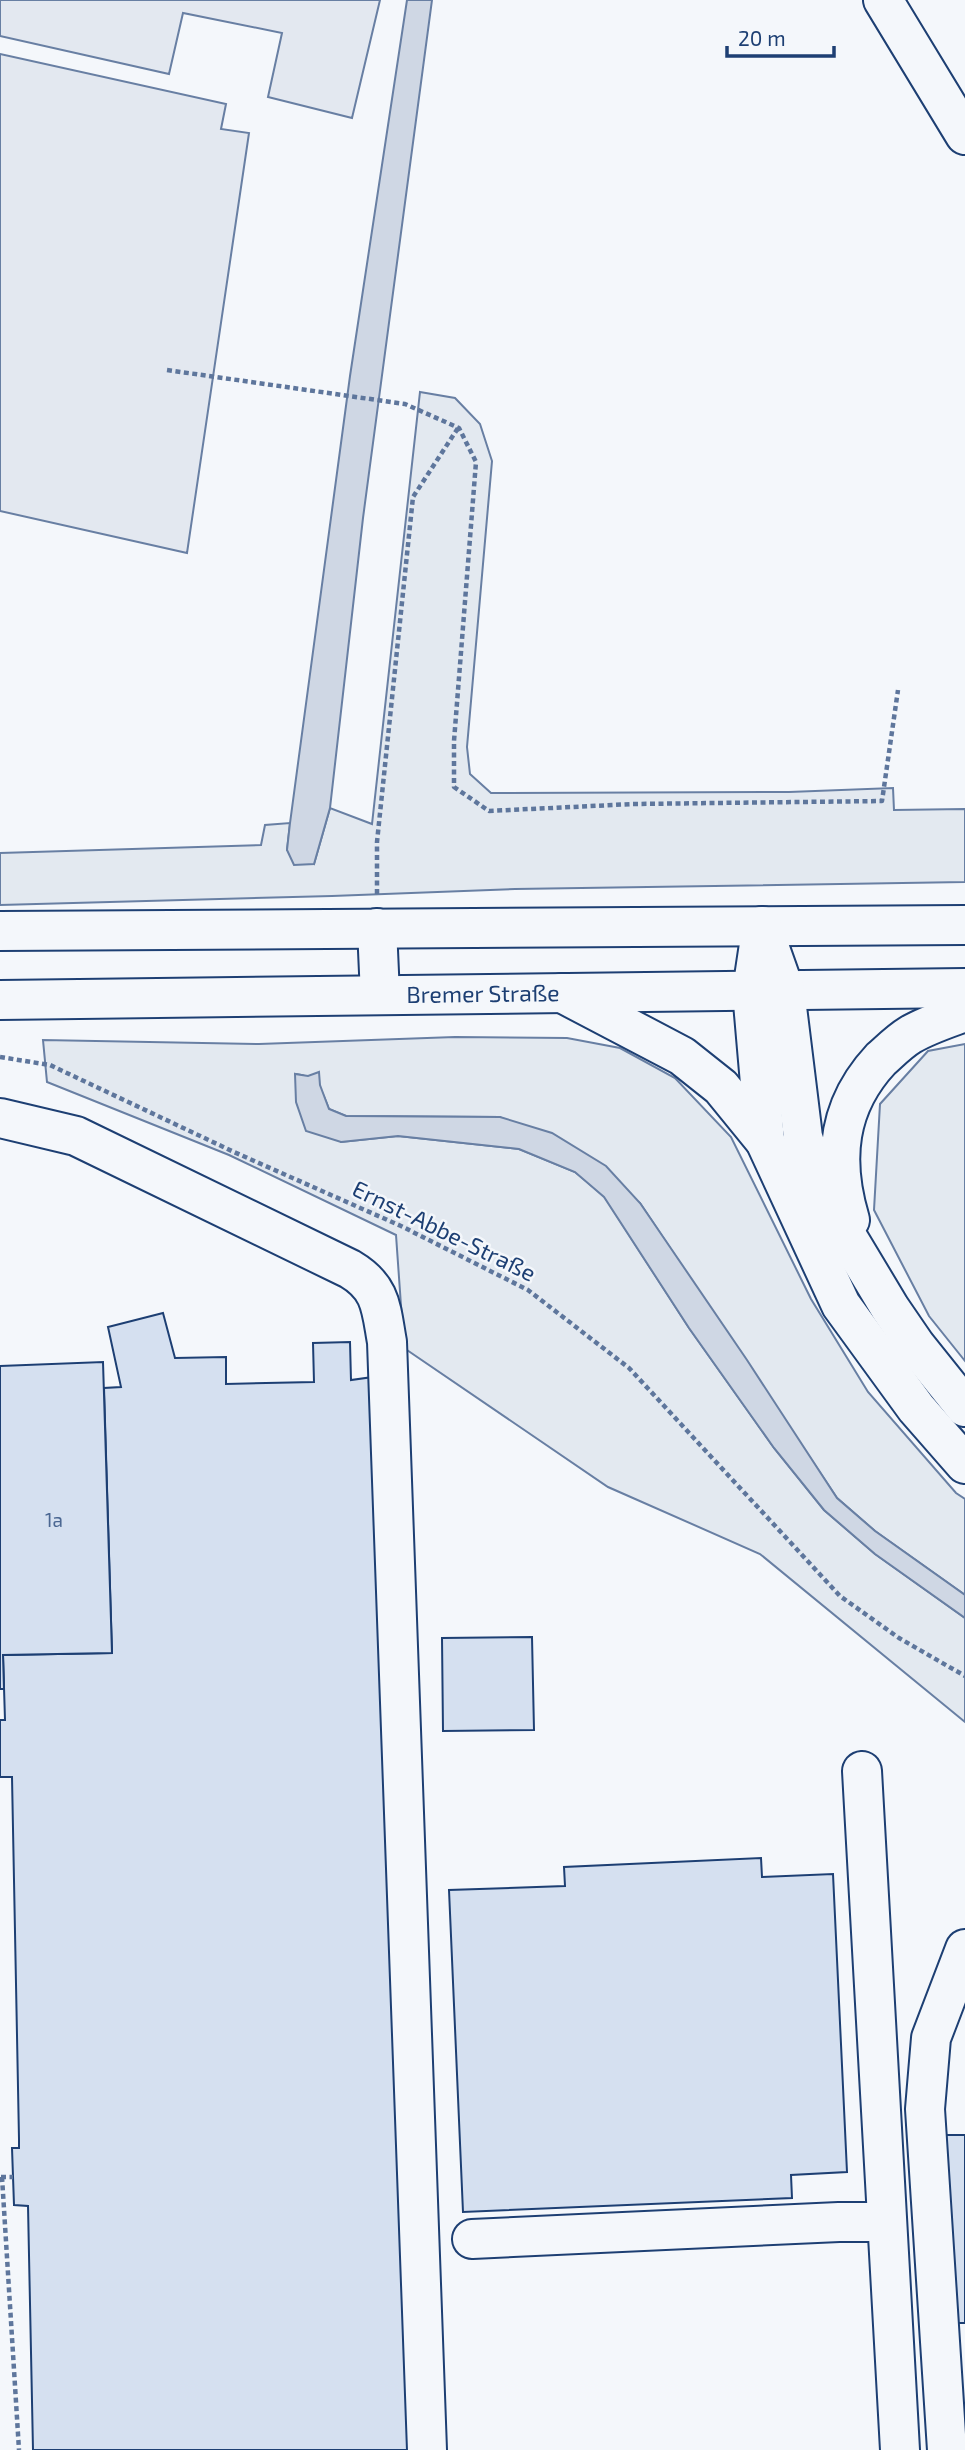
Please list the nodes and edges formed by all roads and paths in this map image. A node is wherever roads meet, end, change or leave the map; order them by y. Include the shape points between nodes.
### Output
1 (883, 0) edge
2 (965, 135) edge
3 (167, 370) dead end
4 (459, 428) junction
5 (898, 690) dead end
6 (965, 925) edge
7 (762, 926) junction
8 (377, 928) junction
9 (0, 931) edge
10 (965, 988) edge
11 (769, 991) junction
12 (562, 993) junction
13 (380, 995) junction
14 (0, 1000) edge
15 (965, 1012) edge
16 (0, 1057) edge
17 (0, 1118) edge
18 (765, 1141) junction
19 (867, 1268) junction
20 (965, 1407) edge
21 (965, 1464) edge
22 (965, 1676) edge
23 (862, 1771) dead end
24 (965, 1949) edge
25 (13, 2176) dead end
26 (1, 2177) edge
27 (887, 2222) junction
28 (472, 2239) dead end
29 (19, 2450) edge
30 (427, 2450) edge
31 (900, 2450) edge
32 (947, 2450) edge

1 - 2 main road
3 - 4 path via 405,404
4 - 5 path via 476,462 454,787 489,811 882,801
4 - 8 path via 413,497 377,842
6 - 7 main road
7 - 8 main road
7 - 11 main road
8 - 9 main road
8 - 13 main road
10 - 11 main road, Bremer Straße
11 - 12 main road, Bremer Straße
11 - 18 main road
11 - 19 main road via 818,1184
12 - 13 main road, Bremer Straße
12 - 18 main road via 682,1056 721,1087
13 - 14 main road, Bremer Straße
15 - 19 main road via 907,1036 867,1074 853,1097 841,1143 841,1169 845,1202
16 - 22 path, Ernst-Abbe-Straße via 50,1065 401,1226 528,1290 628,1368 840,1596
17 - 30 main road via 76,1136 302,1245 368,1279 380,1303 387,1342
18 - 21 main road via 841,1305 916,1408
19 - 20 main road via 916,1346
23 - 27 main road
24 - 32 main road via 932,2038 925,2109
25 - 26 path
26 - 29 path
27 - 28 main road
27 - 31 main road

